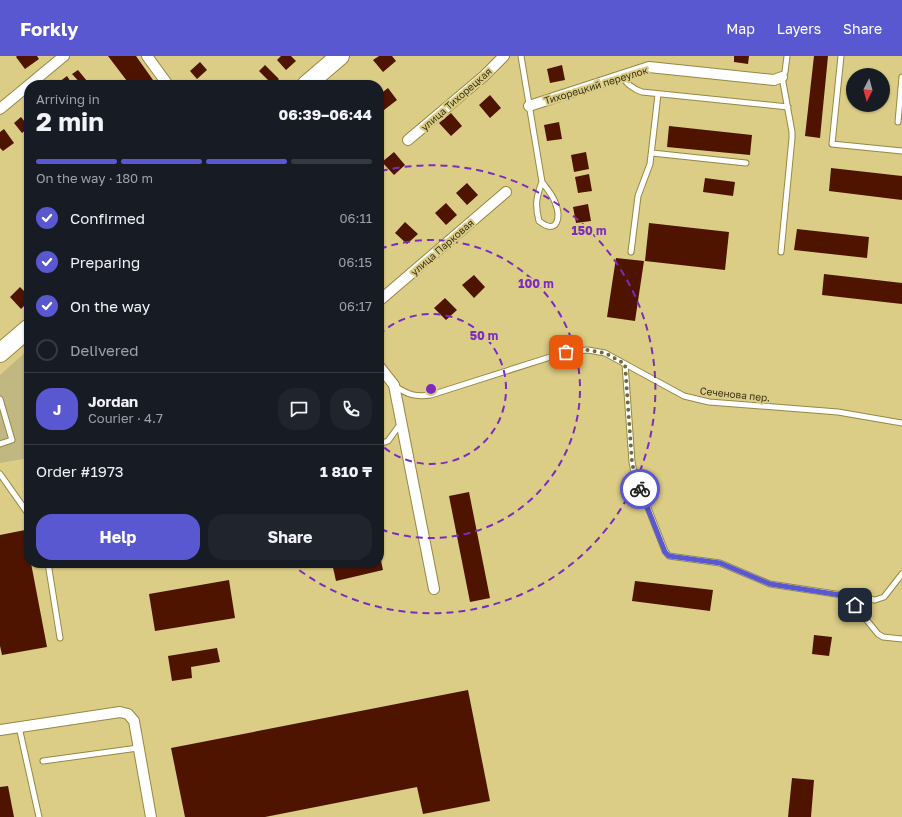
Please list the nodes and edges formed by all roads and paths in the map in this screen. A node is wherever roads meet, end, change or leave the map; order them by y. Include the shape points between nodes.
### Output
1 (64, 56) edge
2 (147, 56) edge
3 (340, 56) edge
4 (504, 56) edge
5 (521, 56) edge
6 (787, 56) edge
7 (841, 56) edge
8 (621, 76) junction
9 (782, 77) junction
10 (902, 77) edge
11 (35, 80) edge
12 (164, 80) edge
13 (312, 80) edge
14 (24, 89) edge
15 (658, 94) junction
16 (529, 106) junction
17 (788, 107) junction
18 (0, 109) edge
19 (898, 122) dead end
20 (408, 140) dead end
21 (902, 151) edge
22 (652, 153) junction
23 (746, 163) dead end
24 (542, 182) junction
25 (506, 192) dead end
26 (632, 252) dead end
27 (781, 252) dead end
28 (384, 297) edge
29 (24, 332) edge
30 (0, 353) edge
31 (625, 364) junction
32 (384, 372) edge
33 (394, 385) junction
34 (0, 399) edge
35 (402, 422) junction
36 (902, 423) edge
37 (384, 442) edge
38 (0, 444) edge
39 (0, 474) edge
40 (24, 508) edge
41 (49, 568) edge
42 (902, 574) edge
43 (434, 589) dead end
44 (847, 596) junction
45 (60, 638) dead end
46 (902, 639) edge
47 (19, 727) junction
48 (0, 730) edge
49 (138, 748) junction
50 (43, 761) dead end
51 (39, 817) edge
52 (151, 817) edge

1 - 11 street
2 - 12 street
3 - 13 highway
4 - 20 street, улица Тихорецкая
5 - 16 lane
6 - 9 lane
7 - 21 lane via 832,144
8 - 9 street, Тихорецкий переулок via 649,67 774,80
8 - 15 lane via 635,90
8 - 16 street, Тихорецкий переулок
9 - 17 lane
10 - 19 lane
14 - 18 street
15 - 17 lane
15 - 22 lane
16 - 24 lane
17 - 27 lane via 792,138
22 - 23 lane
22 - 26 lane via 638,196
24 - 24 lane via 536,208 539,222 551,227 558,221 558,214 552,194
25 - 28 street, улица Парковая
29 - 30 highway
31 - 33 lane, Сеченова пер. via 605,353 588,350 566,352 431,395 420,397 406,393
31 - 36 lane, Сеченова пер. via 684,396 709,402 838,412
31 - 44 lane via 634,472 665,552 669,556 720,563 770,584
32 - 33 street
33 - 35 street
34 - 38 lane via 12,440
35 - 37 lane via 388,441
35 - 43 street
39 - 40 lane
41 - 45 lane
42 - 44 lane via 884,597 875,600
44 - 46 lane via 878,634
47 - 48 street
47 - 49 street via 120,712 128,714 134,722
47 - 51 lane
49 - 50 lane
49 - 52 street

